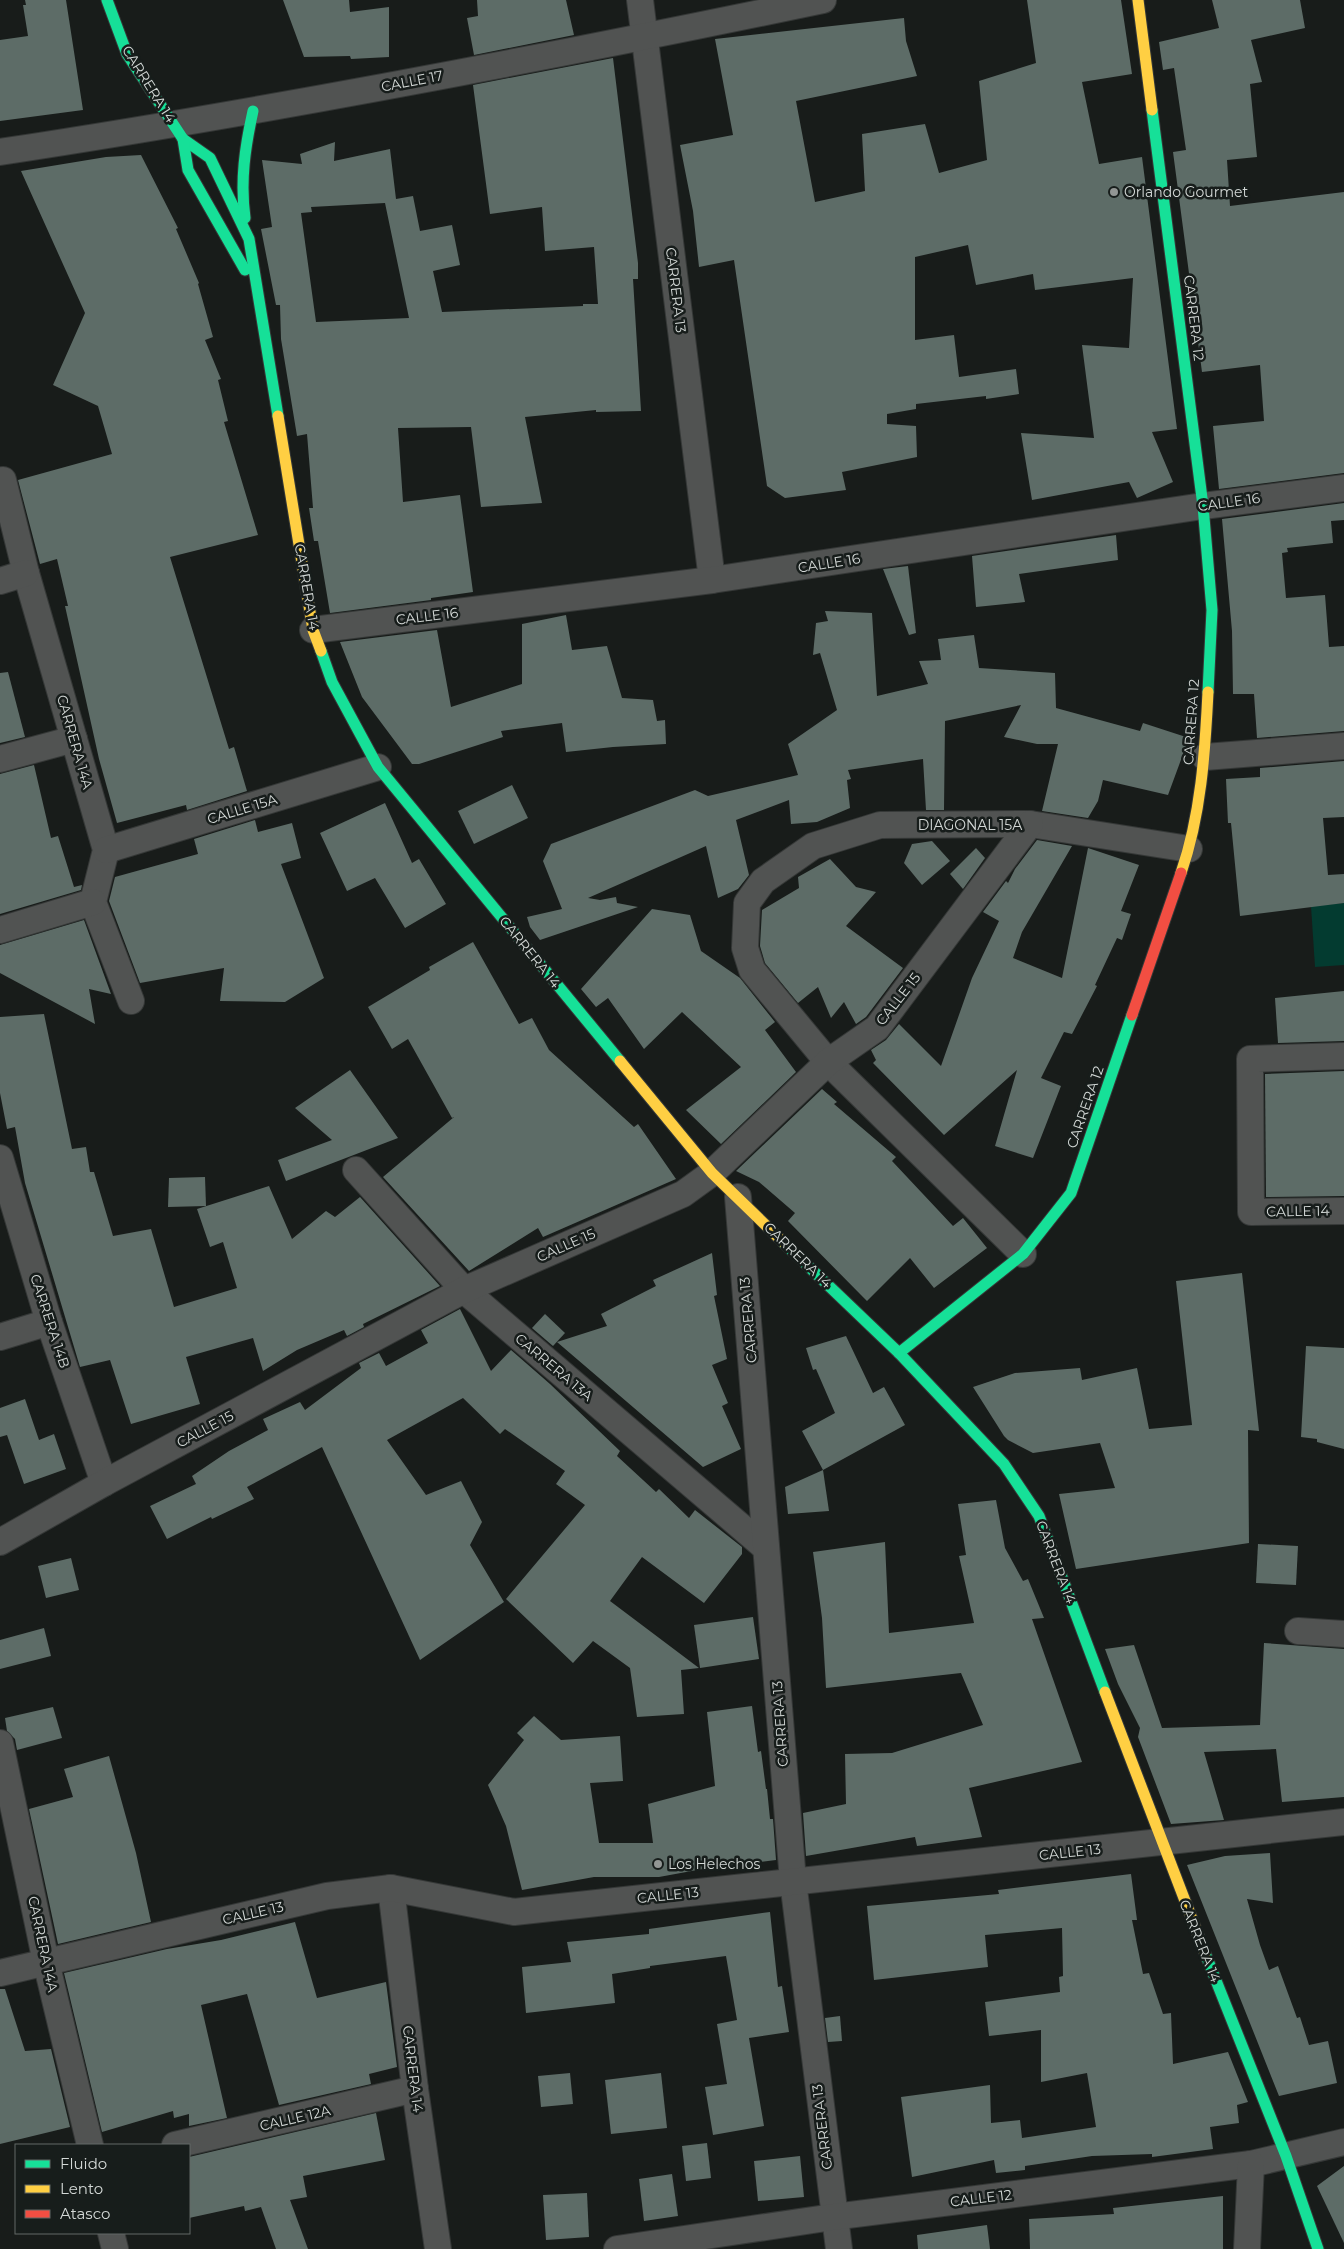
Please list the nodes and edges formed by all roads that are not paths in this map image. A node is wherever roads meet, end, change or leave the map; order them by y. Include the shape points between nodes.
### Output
1 (107, 0) edge
2 (640, 0) edge
3 (823, 0) edge
4 (1138, 0) edge
5 (644, 37) junction
6 (253, 111) junction
7 (179, 132) junction
8 (0, 152) edge
9 (249, 239) junction
10 (257, 291) junction
11 (3, 480) dead end
12 (1344, 488) edge
13 (1203, 506) junction
14 (26, 573) junction
15 (712, 580) junction
16 (0, 581) edge
17 (313, 630) junction
18 (74, 739) junction
19 (1344, 746) edge
20 (1205, 756) junction
21 (0, 759) edge
22 (378, 767) junction
23 (1030, 824) junction
24 (1189, 849) junction
25 (106, 850) junction
26 (93, 902) junction
27 (0, 930) edge
28 (131, 1001) dead end
29 (1344, 1056) edge
30 (828, 1062) junction
31 (0, 1158) edge
32 (356, 1170) dead end
33 (712, 1173) junction
34 (738, 1197) junction
35 (1344, 1211) edge
36 (1023, 1254) junction
37 (464, 1290) junction
38 (50, 1322) junction
39 (0, 1337) edge
40 (898, 1353) junction
41 (104, 1483) junction
42 (0, 1542) edge
43 (766, 1548) junction
44 (1298, 1631) dead end
45 (1344, 1634) edge
46 (0, 1743) edge
47 (1344, 1822) edge
48 (1161, 1843) junction
49 (792, 1882) junction
50 (391, 1888) junction
51 (46, 1962) junction
52 (0, 1973) edge
53 (415, 2090) junction
54 (1344, 2142) edge
55 (90, 2144) edge
56 (179, 2144) edge
57 (1286, 2156) junction
58 (1251, 2164) junction
59 (833, 2217) junction
60 (111, 2234) edge
61 (115, 2249) edge
62 (438, 2249) edge
63 (617, 2249) edge
64 (839, 2249) edge
65 (1247, 2249) edge
66 (1318, 2249) edge

1 - 7 street, CARRERA 14 via 127,54
2 - 5 street, CARRERA 13
3 - 5 street, CALLE 17
4 - 13 street, CARRERA 12
5 - 6 street, CALLE 17
5 - 15 street, CARRERA 13
6 - 7 street, CALLE 17
6 - 9 street via 243,153 241,196
7 - 8 street, CALLE 17
7 - 9 street, CARRERA 14 via 210,158
7 - 10 street, CARRERA 14 via 188,170
9 - 10 street, CARRERA 14
10 - 17 street, CARRERA 14
11 - 14 street, CARRERA 14A
12 - 13 street, CALLE 16
13 - 15 street, CALLE 16
13 - 20 street, CARRERA 12 via 1212,610
14 - 16 street
14 - 18 street, CARRERA 14A
15 - 17 street, CALLE 16
17 - 22 street, CARRERA 14 via 332,682
18 - 21 street
18 - 25 street, CARRERA 14A
19 - 20 street
20 - 24 street, CARRERA 12
22 - 25 street, CALLE 15A
22 - 33 street, CARRERA 14
23 - 24 street, DIAGONAL 15A
23 - 30 street, CALLE 15 via 877,1028
23 - 30 street, DIAGONAL 15A via 880,825 814,846 764,882 746,903 744,948 752,970
24 - 36 street, CARRERA 12 via 1071,1193
25 - 26 street
26 - 27 street
26 - 28 street
29 - 35 street, CALLE 14 via 1250,1059 1251,1212
30 - 33 street, CALLE 15
30 - 36 street
31 - 38 street, CARRERA 14B
32 - 37 street, CARRERA 13A
33 - 34 street, CARRERA 14
33 - 37 street, CALLE 15 via 682,1194
34 - 40 street, CARRERA 14
34 - 43 street, CARRERA 13
36 - 40 street, CARRERA 12
37 - 41 street, CALLE 15
37 - 43 street, CARRERA 13A
38 - 39 street
38 - 41 street, CARRERA 14B
40 - 48 street, CARRERA 14 via 1004,1464 1039,1516
41 - 42 street, CALLE 15
43 - 49 street, CARRERA 13
44 - 45 street
46 - 51 street, CARRERA 14A
47 - 48 street, CALLE 13
48 - 49 street, CALLE 13
48 - 57 street, CARRERA 14
49 - 50 street, CALLE 13 via 514,1912
49 - 59 street, CARRERA 13
50 - 51 street, CALLE 13 via 327,1896
50 - 53 street, CARRERA 14
51 - 52 street, CALLE 13
51 - 55 street, CARRERA 14A
53 - 56 street, CALLE 12A
53 - 62 street, CARRERA 14
54 - 57 street, CALLE 12
57 - 58 street, CALLE 12
57 - 66 street, CARRERA 14
58 - 59 street, CALLE 12
58 - 65 street
59 - 63 street, CALLE 12
59 - 64 street, CARRERA 13
60 - 61 street

